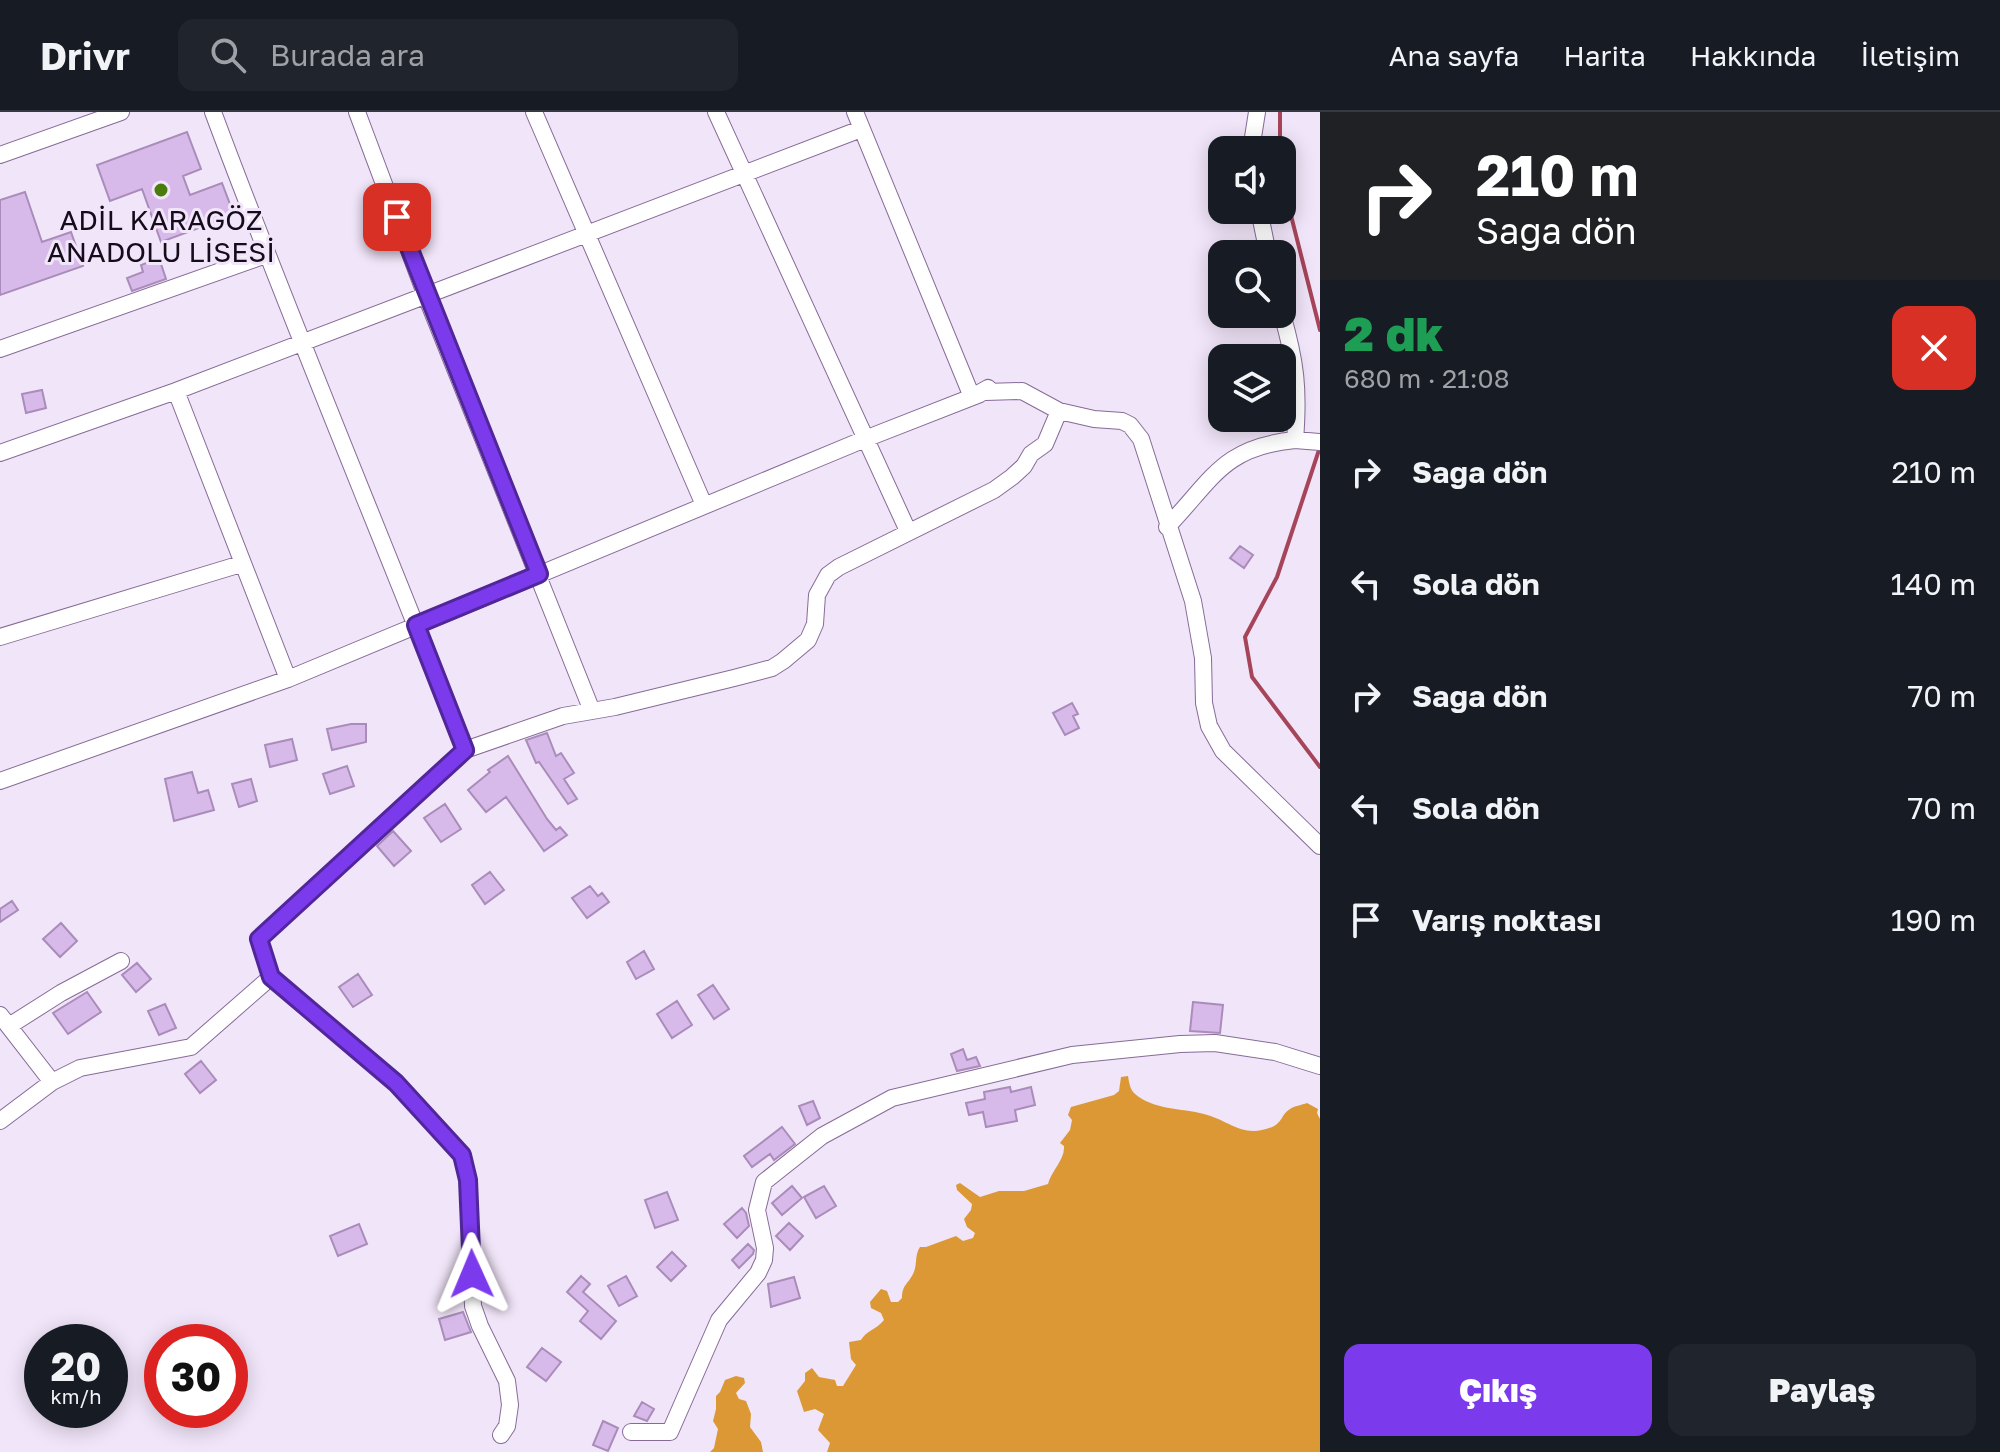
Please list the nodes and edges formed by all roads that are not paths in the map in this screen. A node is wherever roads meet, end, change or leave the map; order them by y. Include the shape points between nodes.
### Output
1 (121, 112) edge
2 (213, 112) edge
3 (357, 112) edge
4 (534, 112) edge
5 (716, 112) edge
6 (855, 112) edge
7 (1257, 112) edge
8 (861, 129) junction
9 (1253, 136) edge
10 (0, 155) edge
11 (742, 172) junction
12 (586, 234) junction
13 (266, 255) junction
14 (426, 296) junction
15 (1286, 328) edge
16 (300, 343) junction
17 (0, 349) edge
18 (176, 391) junction
19 (979, 394) junction
20 (1059, 411) junction
21 (865, 439) junction
22 (1295, 440) junction
23 (1320, 442) edge
24 (1, 450) edge
25 (704, 505) junction
26 (1167, 527) junction
27 (908, 531) junction
28 (241, 564) junction
29 (539, 574) junction
30 (416, 625) junction
31 (0, 637) edge
32 (288, 679) junction
33 (592, 711) junction
34 (465, 750) junction
35 (0, 781) edge
36 (1320, 846) edge
37 (121, 961) dead end
38 (271, 977) junction
39 (4, 1020) edge
40 (1320, 1066) edge
41 (52, 1082) junction
42 (0, 1121) edge
43 (631, 1432) dead end
44 (501, 1435) dead end

1 - 10 street
2 - 13 street
3 - 14 street
4 - 12 street
5 - 11 street
6 - 8 street
7 - 9 street
8 - 11 street
8 - 19 street
11 - 12 street
11 - 21 street
12 - 14 street
12 - 25 street
13 - 16 street
13 - 17 street
14 - 16 street
14 - 29 street
15 - 22 street via 1298,397
16 - 18 street
16 - 30 street
18 - 24 street
18 - 28 street
19 - 20 street via 1022,391
19 - 21 street
20 - 26 street via 1130,425 1141,439
20 - 27 street via 1045,444 1012,477
21 - 25 street
21 - 27 street
22 - 23 street
22 - 26 street via 1268,443 1229,460
25 - 29 street
26 - 36 street via 1195,610 1204,703 1214,739
27 - 33 street via 828,575 817,595 808,640 772,668
28 - 31 street
28 - 32 street
29 - 30 street
29 - 33 street
30 - 32 street
30 - 34 street
32 - 35 street
33 - 34 street
34 - 38 street via 259,939
37 - 39 street
38 - 41 street via 191,1047 80,1068
38 - 44 street via 396,1083 462,1155 468,1180 473,1306 507,1381 510,1405
39 - 41 street
40 - 43 street via 1275,1052 1180,1044 1072,1055 892,1098 822,1136 764,1182 757,1210 765,1248 758,1273 719,1320 670,1432
41 - 42 street

